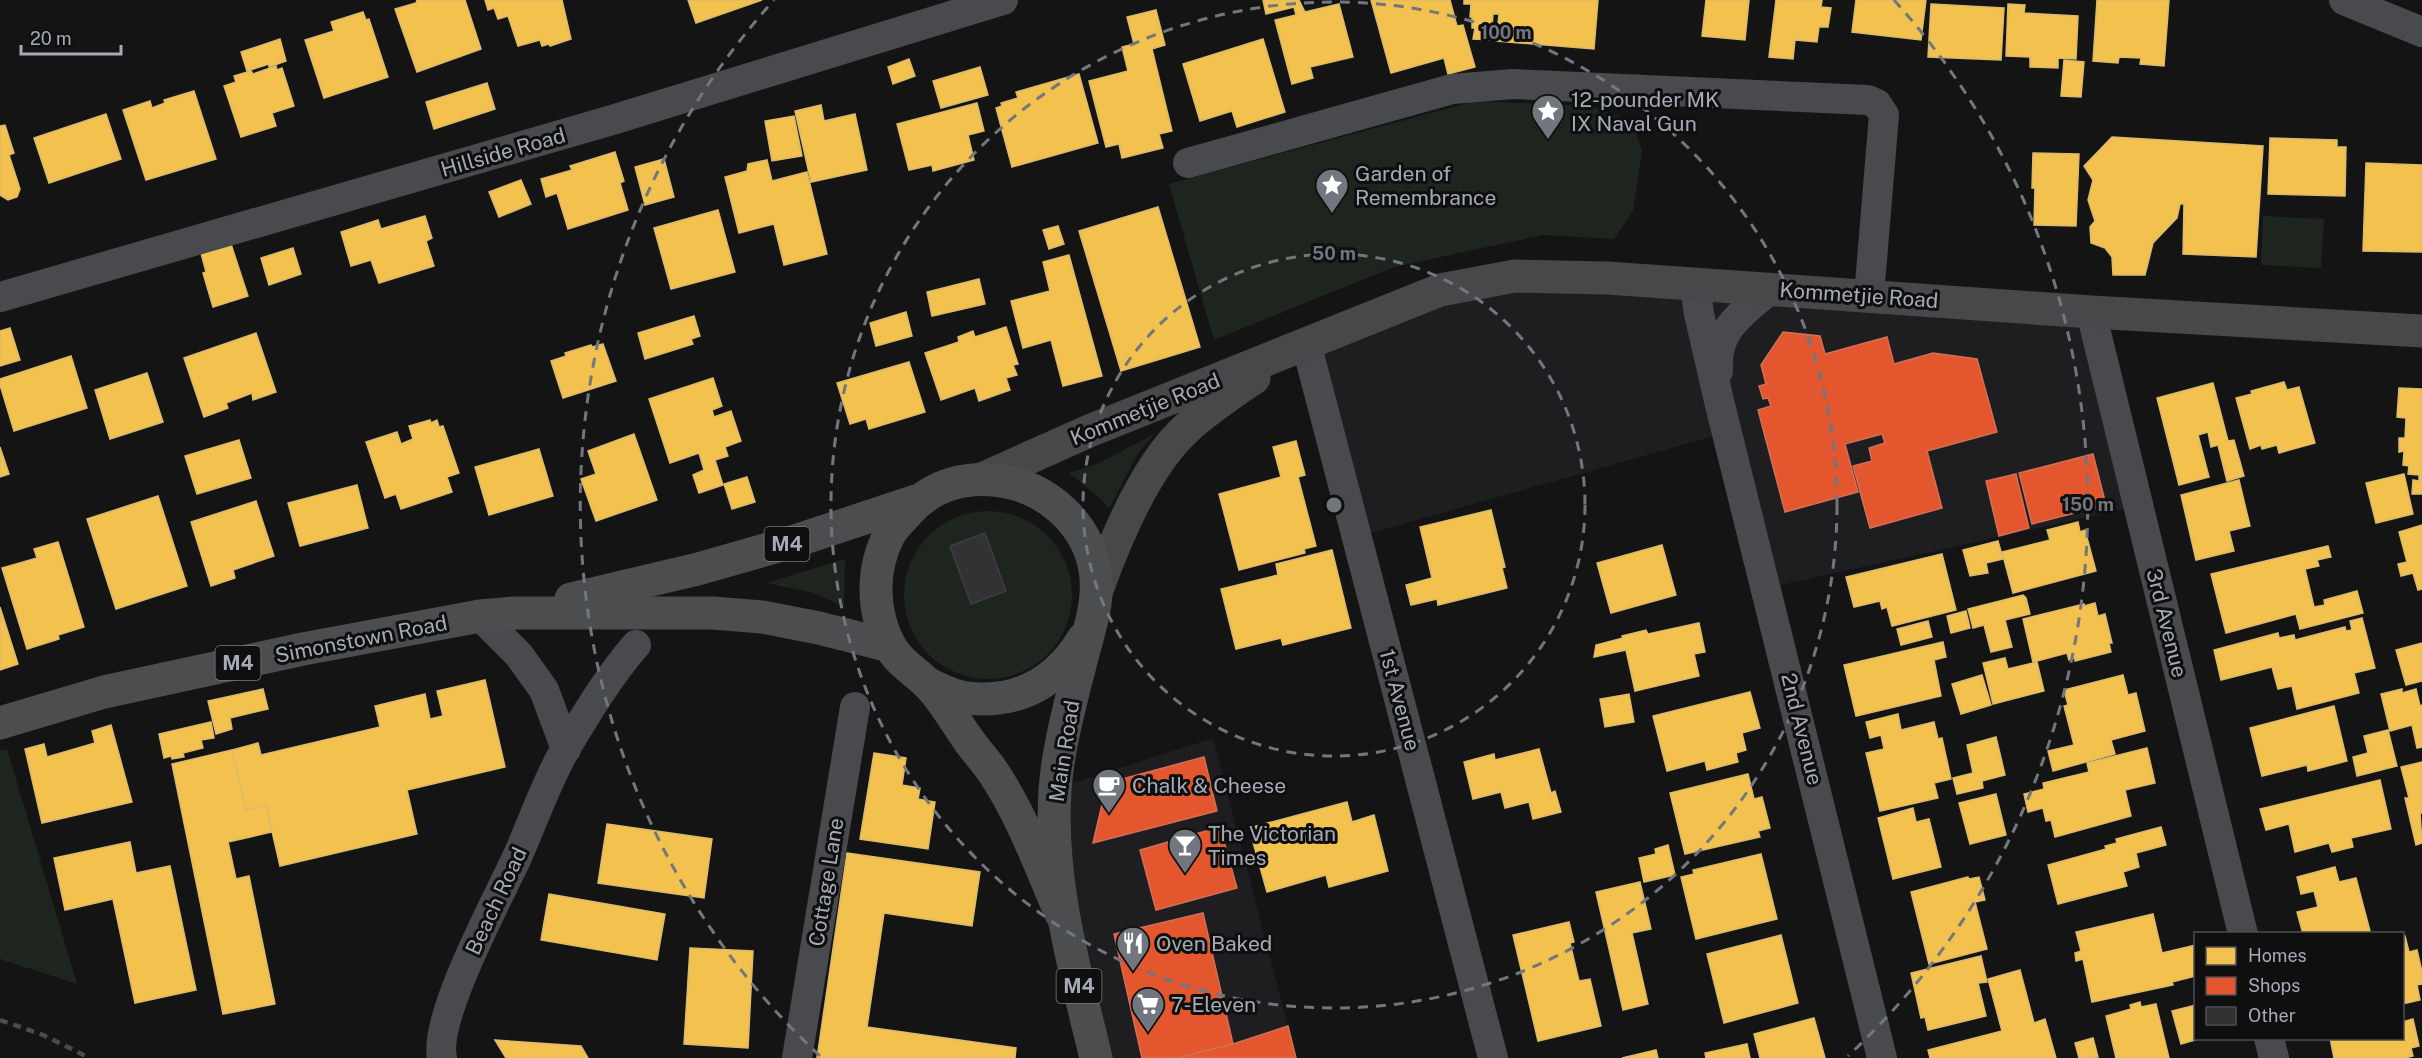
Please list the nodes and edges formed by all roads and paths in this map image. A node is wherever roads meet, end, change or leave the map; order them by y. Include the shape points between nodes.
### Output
1 (1003, 0) edge
2 (2344, 0) edge
3 (2422, 32) edge
4 (1188, 163) dead end
5 (1695, 284) junction
6 (1770, 290) junction
7 (1869, 296) junction
8 (0, 297) edge
9 (2091, 312) junction
10 (2422, 331) edge
11 (1306, 343) junction
12 (1719, 401) junction
13 (984, 478) junction
14 (918, 501) junction
15 (1096, 590) junction
16 (514, 613) junction
17 (480, 616) junction
18 (1090, 627) junction
19 (636, 645) dead end
20 (890, 646) junction
21 (928, 684) junction
22 (855, 706) dead end
23 (0, 723) edge
24 (566, 749) junction
25 (1061, 914) junction
26 (2244, 932) edge
27 (2270, 1040) edge
28 (442, 1058) edge
29 (797, 1058) edge
30 (1096, 1058) edge
31 (1493, 1058) edge
32 (1882, 1058) edge
33 (2274, 1058) edge

1 - 8 street, Hillside Road via 612,120
2 - 3 street
4 - 7 street via 1476,85 1868,100 1877,104 1884,115
5 - 6 main road, Kommetjie Road
5 - 11 main road, Kommetjie Road via 1515,276 1440,290
5 - 12 street, 2nd Avenue
6 - 7 main road, Kommetjie Road
6 - 12 street, 2nd Avenue via 1724,333 1717,364
7 - 9 main road, Kommetjie Road
9 - 10 main road, Kommetjie Road
9 - 26 street, 3rd Avenue
11 - 13 main road, Kommetjie Road
11 - 15 main road, Kommetjie Road via 1187,428 1158,462 1110,551
11 - 31 street, 1st Avenue
12 - 32 street, 2nd Avenue
13 - 14 main road, Main Road / M4 via 951,484
13 - 15 main road, Main Road / M4 via 1027,486 1061,507 1086,541 1094,565
14 - 16 main road, Simonstown Road / M4 via 789,543
14 - 20 main road, Main Road / M4 via 889,534 876,570 876,608
15 - 18 main road, Main Road / M4
16 - 17 main road, Simonstown Road / M4
16 - 20 main road, Simonstown Road / M4 via 677,612 762,617
17 - 23 main road, Simonstown Road / M4 via 104,692
17 - 24 street via 519,655 544,690
18 - 21 main road, Main Road / M4 via 1070,660 1038,687 1001,699 966,698
18 - 25 main road, Main Road / M4 via 1055,789
19 - 24 street, Beach Road via 617,667
20 - 21 main road, Main Road / M4 via 907,668
21 - 25 main road, Main Road / M4 via 1005,793
22 - 29 street, Cottage Lane
24 - 28 street, Beach Road via 469,958 448,1013 440,1048
25 - 30 main road, Main Road / M4
27 - 33 street

